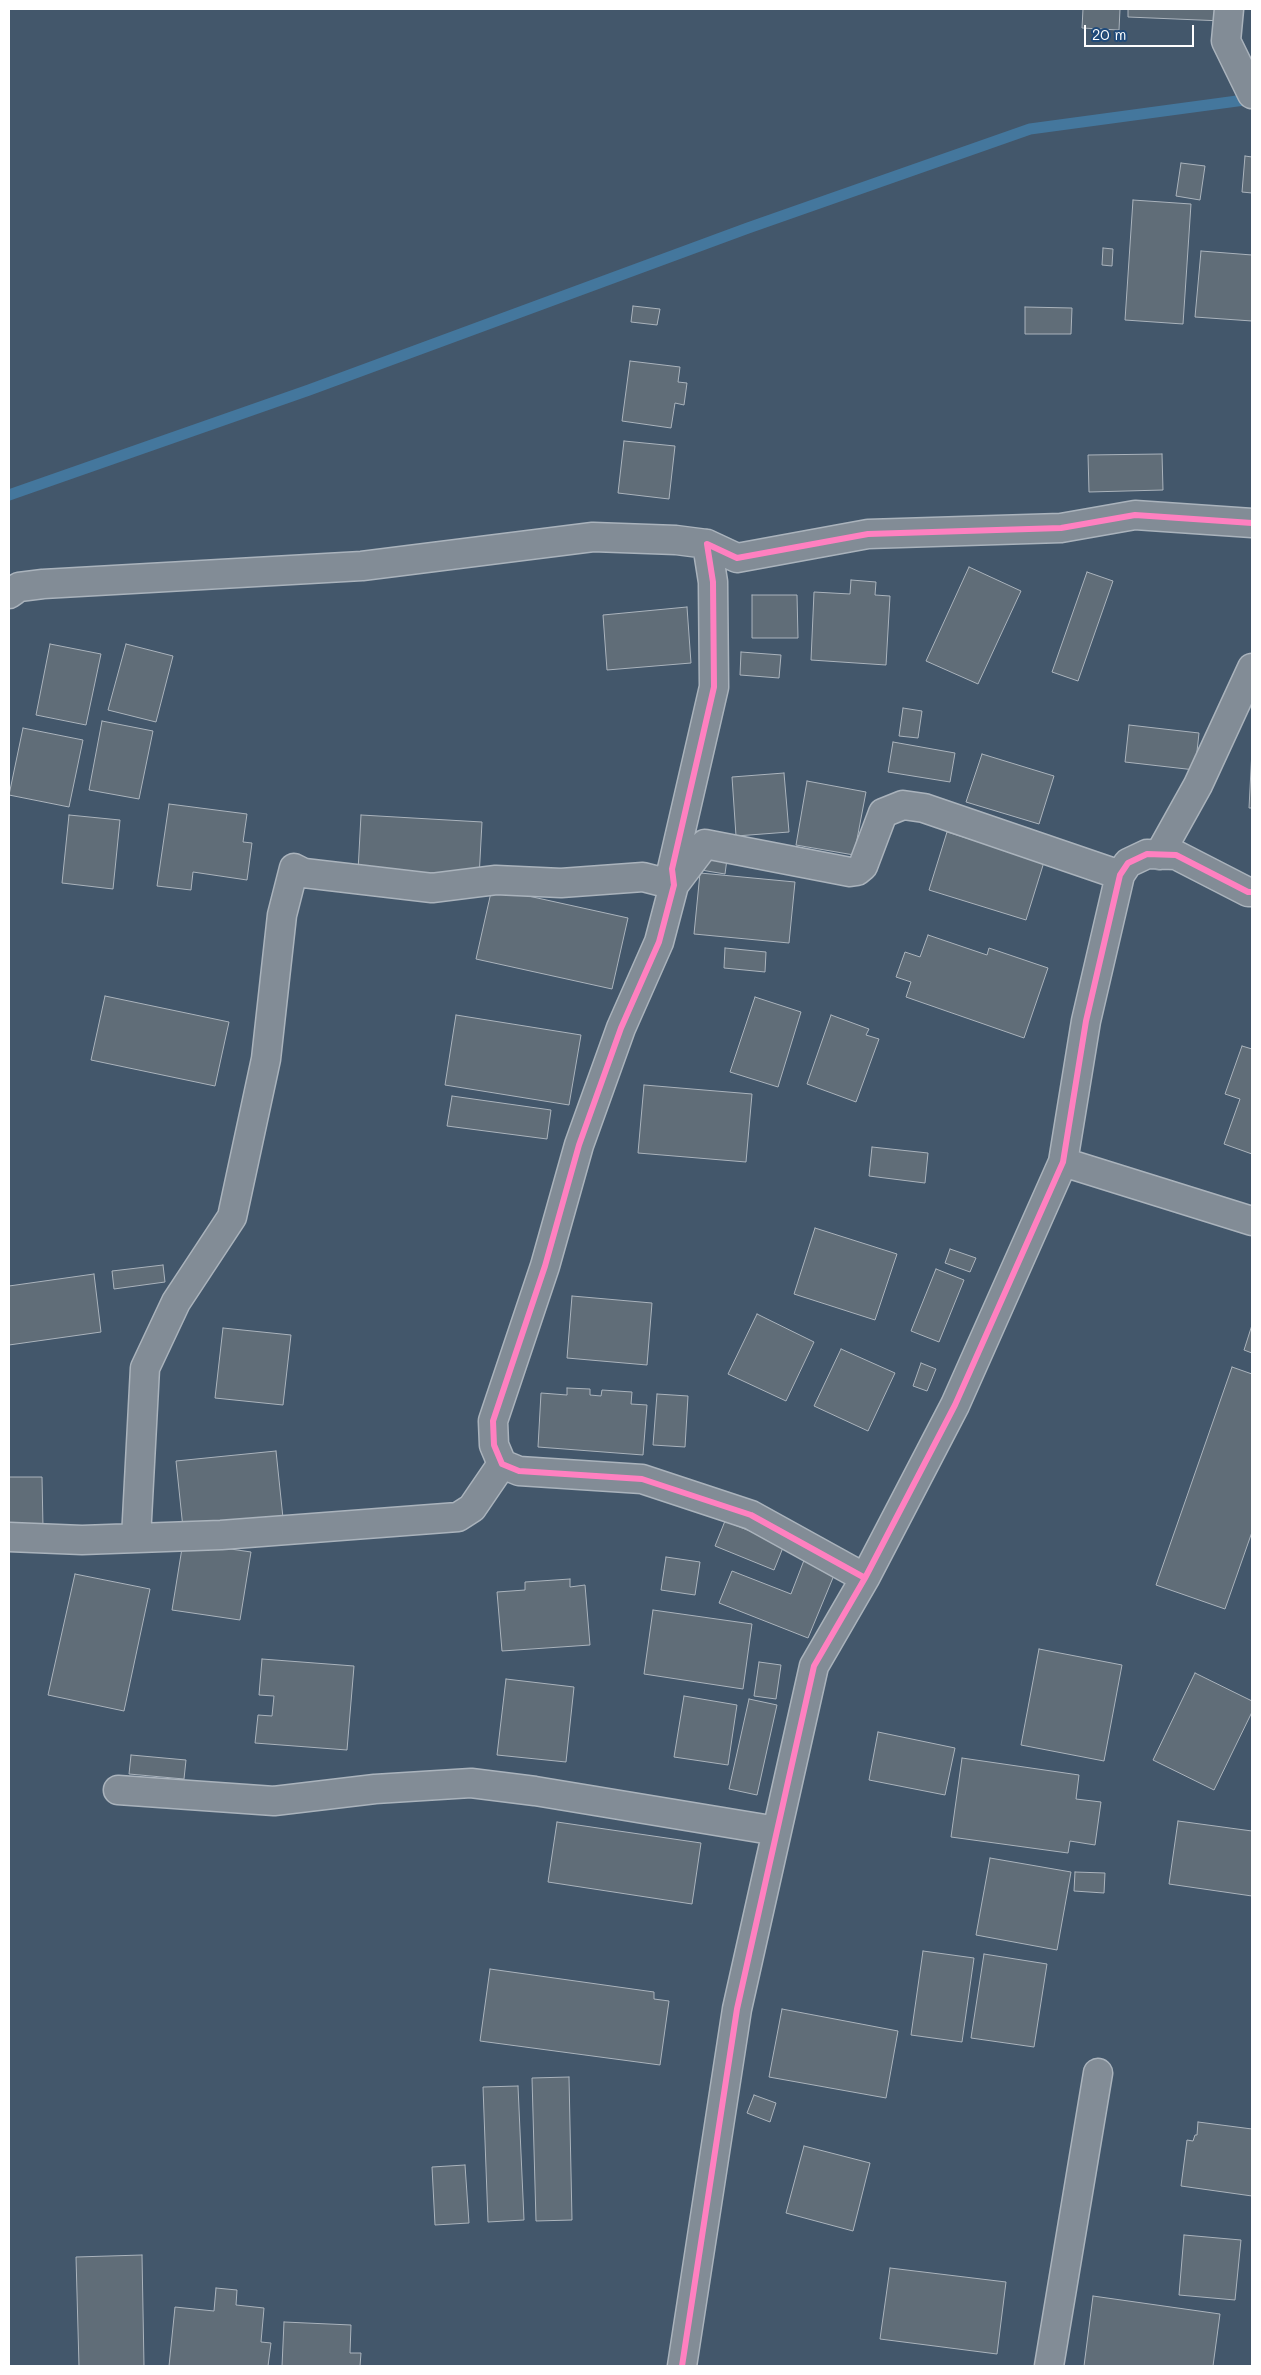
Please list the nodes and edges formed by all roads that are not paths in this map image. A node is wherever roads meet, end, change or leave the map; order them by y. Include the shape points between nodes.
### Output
1 (1229, 9) edge
2 (1252, 94) edge
3 (1252, 523) edge
4 (707, 544) junction
5 (9, 594) edge
6 (1252, 668) edge
7 (1159, 854) junction
8 (1120, 875) junction
9 (674, 885) junction
10 (1252, 892) edge
11 (1063, 1162) junction
12 (1252, 1221) edge
13 (502, 1464) junction
14 (9, 1537) edge
15 (136, 1538) junction
16 (865, 1578) junction
17 (118, 1790) dead end
18 (777, 1831) junction
19 (1098, 2073) dead end
20 (682, 2366) edge
21 (1049, 2366) edge

1 - 2 street via 1226,41
3 - 4 street via 1135,515 1061,528 868,534 737,558
4 - 5 street via 593,537 362,566 43,584 19,587
4 - 9 street via 713,582 714,687 672,869
6 - 7 street via 1198,786
7 - 8 street via 1147,854 1128,863
7 - 10 street via 1176,856
8 - 9 street via 924,808 903,805 883,813 863,866 857,871 705,844
8 - 11 street via 1086,1020
9 - 13 street via 658,942 620,1028 579,1145 545,1266 493,1421 494,1445
9 - 15 street via 643,877 561,883 496,880 432,888 304,873 294,868 282,915 266,1059 232,1217 176,1302 145,1368
11 - 12 street
11 - 16 street via 956,1405
13 - 15 street via 472,1508 458,1517 221,1535
13 - 16 street via 519,1471 642,1480 751,1515
14 - 15 street
16 - 18 street via 814,1666
17 - 18 street via 274,1801 375,1789 471,1783 535,1790
18 - 20 street via 737,2009
19 - 21 street

